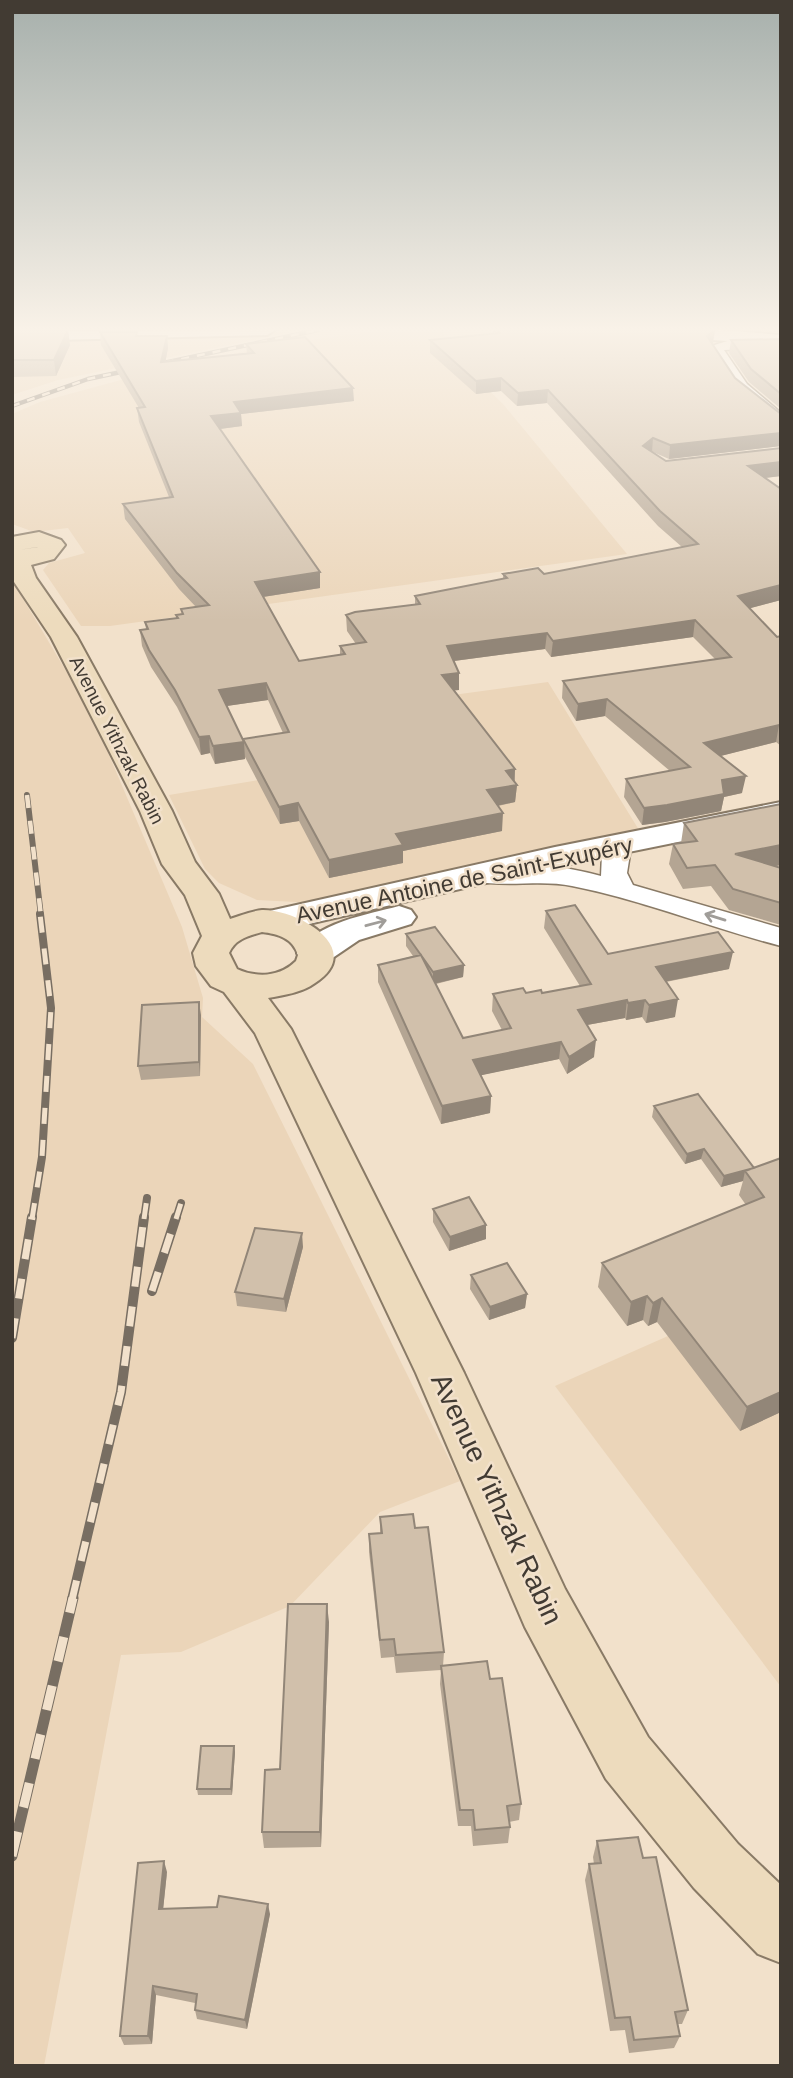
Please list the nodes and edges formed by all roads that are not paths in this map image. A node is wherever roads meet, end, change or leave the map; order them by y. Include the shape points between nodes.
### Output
1 (20, 548) edge
2 (781, 811) edge
3 (654, 839) junction
4 (616, 853) junction
5 (553, 874) junction
6 (477, 876) junction
7 (620, 888) junction
8 (202, 894) junction
9 (267, 921) junction
10 (220, 937) junction
11 (781, 937) edge
12 (316, 953) junction
13 (288, 982) junction
14 (238, 985) junction
15 (272, 1029) junction
16 (781, 1931) edge

1 - 8 main road, Avenue Yithzak Rabin via 21,572 93,692 179,864
2 - 3 street, Avenue Antoine de Saint-Exupéry
3 - 4 street, Avenue Antoine de Saint-Exupéry
3 - 6 street, Avenue Antoine de Saint-Exupéry
4 - 5 street, Avenue Antoine de Saint-Exupéry
4 - 7 street via 613,873
5 - 6 street
5 - 7 street
12 -> 5 street, Avenue Antoine de Saint-Exupéry via 347,932 369,924
6 - 9 street, Avenue Antoine de Saint-Exupéry
11 -> 7 street
8 - 9 main road, Avenue Yithzak Rabin
8 - 10 main road, Avenue Yithzak Rabin
9 - 10 main road via 231,929
9 - 12 main road via 304,932
10 - 14 main road via 212,947 214,969
12 - 13 main road via 307,970
13 - 14 main road
13 - 15 main road
14 - 15 main road, Avenue Yithzak Rabin
15 - 16 main road, Avenue Yithzak Rabin via 440,1373 545,1608 627,1758 716,1866

